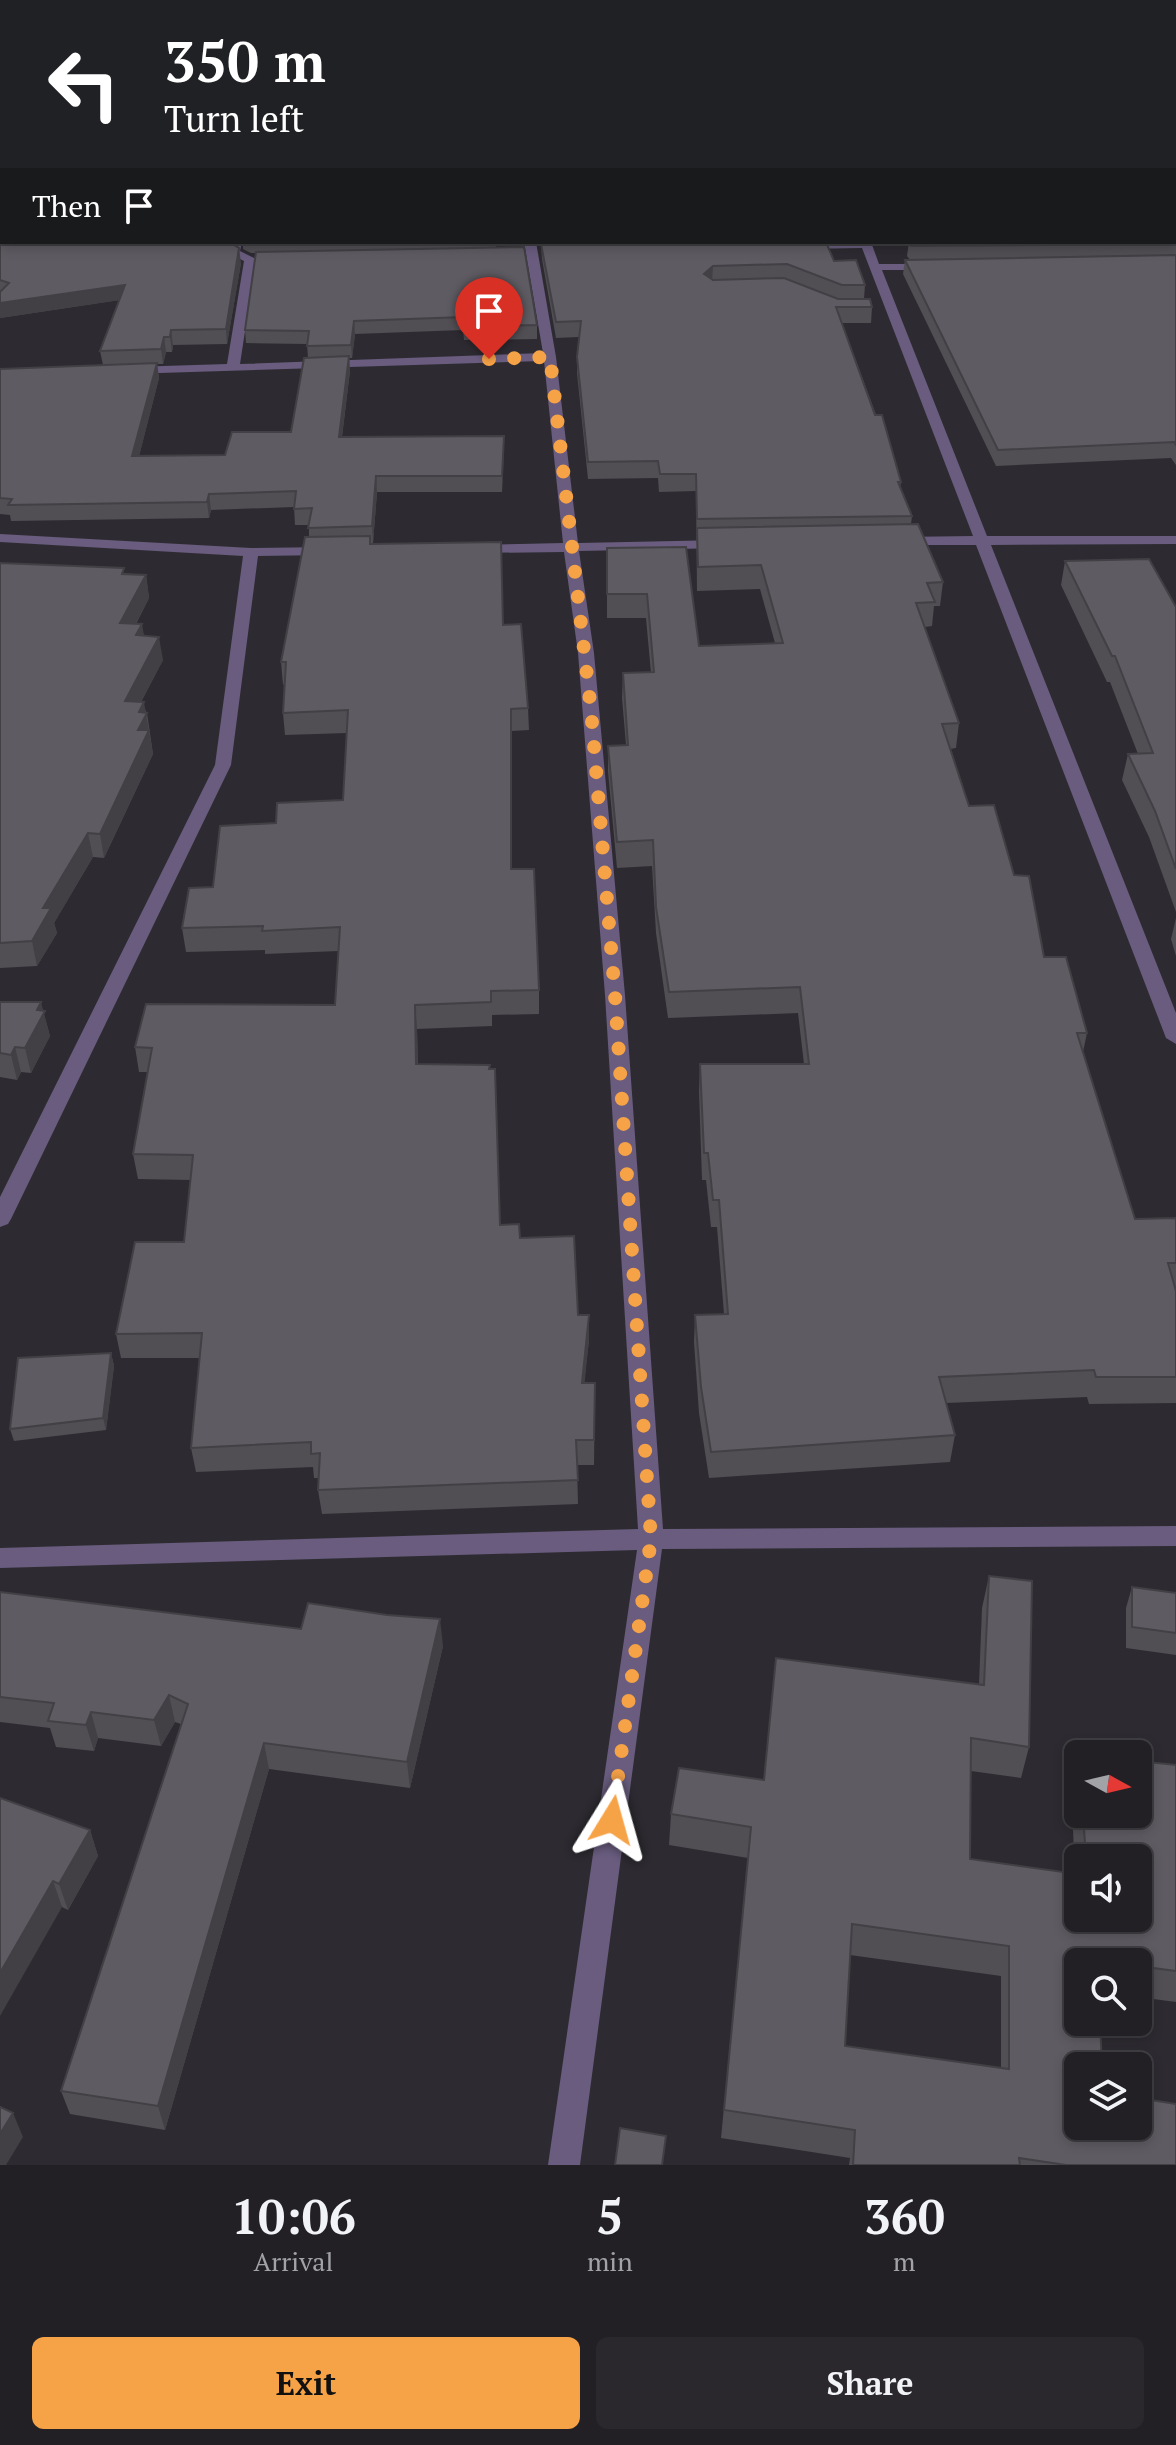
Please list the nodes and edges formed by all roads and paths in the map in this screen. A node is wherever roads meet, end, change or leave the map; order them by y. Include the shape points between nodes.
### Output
1 (236, 244) edge
2 (865, 244) edge
3 (531, 247) edge
4 (786, 247) edge
5 (548, 252) edge
6 (517, 253) edge
7 (250, 259) junction
8 (266, 259) edge
9 (940, 266) edge
10 (877, 267) junction
11 (550, 357) junction
12 (233, 367) junction
13 (109, 372) edge
14 (0, 538) edge
15 (984, 539) junction
16 (1176, 540) edge
17 (889, 541) edge
18 (746, 544) edge
19 (572, 547) junction
20 (465, 549) edge
21 (343, 551) edge
22 (251, 552) junction
23 (1176, 1038) edge
24 (0, 1219) edge
25 (1176, 1536) edge
26 (651, 1539) junction
27 (0, 1558) edge
28 (564, 2165) edge

1 - 7 street via 234,252
2 - 4 street
2 - 10 street
3 - 5 street
3 - 6 street
3 - 11 street
7 - 8 street
7 - 12 street
9 - 10 street
10 - 15 street via 886,308
11 - 12 street
11 - 19 street
12 - 13 street
14 - 22 street
15 - 16 street
15 - 17 street
15 - 23 street
18 - 19 street
19 - 20 street
19 - 26 street via 615,995
21 - 22 street
22 - 24 street via 223,765
25 - 26 street
26 - 27 street
26 - 28 street

